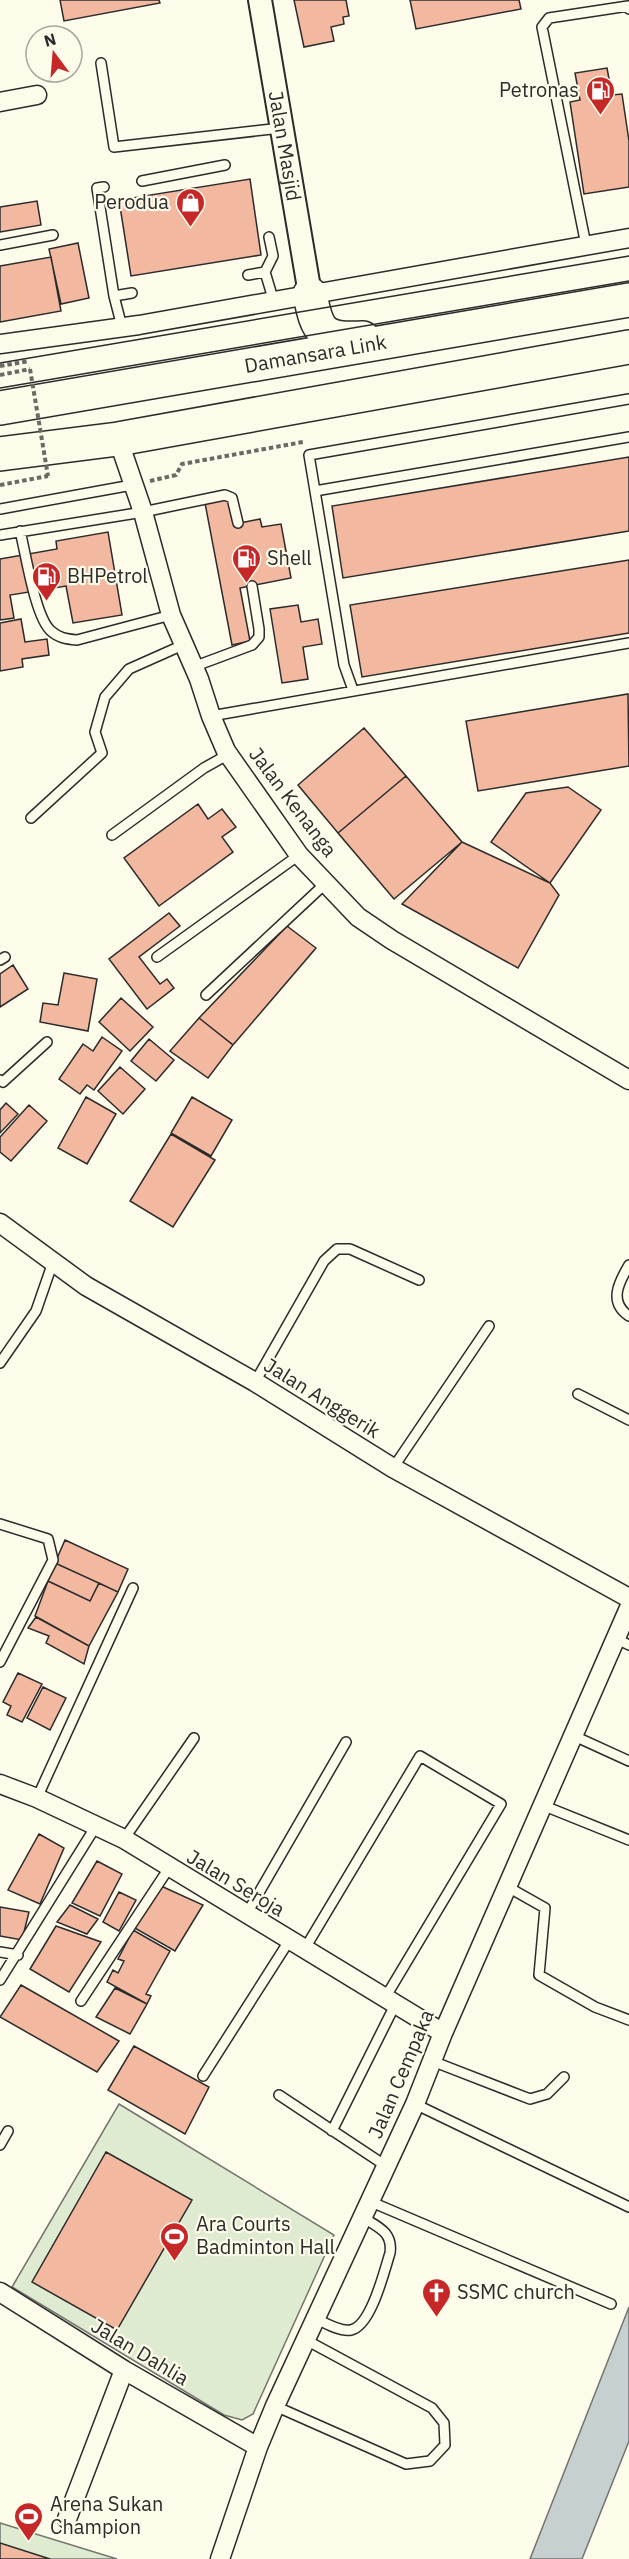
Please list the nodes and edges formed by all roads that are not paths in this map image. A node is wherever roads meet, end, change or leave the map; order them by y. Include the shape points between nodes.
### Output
1 (261, 0) edge
2 (629, 9) edge
3 (101, 63) dead end
4 (37, 95) dead end
5 (0, 102) edge
6 (284, 127) junction
7 (225, 165) dead end
8 (142, 181) dead end
9 (104, 187) dead end
10 (53, 235) dead end
11 (269, 237) dead end
12 (629, 238) edge
13 (0, 245) edge
14 (586, 245) junction
15 (265, 273) junction
16 (248, 275) dead end
17 (132, 293) dead end
18 (310, 294) junction
19 (114, 296) junction
20 (629, 300) edge
21 (274, 302) junction
22 (122, 327) junction
23 (421, 335) junction
24 (0, 344) edge
25 (629, 347) edge
26 (629, 399) edge
27 (0, 408) edge
28 (629, 437) edge
29 (118, 439) junction
30 (0, 454) edge
31 (132, 485) junction
32 (315, 491) junction
33 (0, 509) edge
34 (143, 512) junction
35 (238, 523) dead end
36 (20, 531) junction
37 (0, 535) edge
38 (252, 586) dead end
39 (171, 615) junction
40 (629, 643) edge
41 (183, 645) junction
42 (193, 667) junction
43 (353, 690) junction
44 (211, 716) junction
45 (229, 754) junction
46 (31, 818) dead end
47 (112, 835) dead end
48 (299, 855) junction
49 (327, 882) junction
50 (157, 957) dead end
51 (206, 995) dead end
52 (47, 1042) dead end
53 (0, 1080) edge
54 (629, 1080) edge
55 (0, 1223) edge
56 (53, 1262) junction
57 (629, 1265) edge
58 (419, 1281) dead end
59 (629, 1316) edge
60 (489, 1326) dead end
61 (0, 1363) edge
62 (255, 1382) junction
63 (578, 1394) dead end
64 (629, 1420) edge
65 (393, 1468) junction
66 (0, 1524) edge
67 (133, 1588) dead end
68 (629, 1598) edge
69 (629, 1608) edge
70 (622, 1641) edge
71 (0, 1662) edge
72 (572, 1735) junction
73 (194, 1738) dead end
74 (346, 1742) dead end
75 (629, 1761) edge
76 (0, 1784) edge
77 (37, 1798) junction
78 (542, 1805) junction
79 (96, 1826) junction
80 (124, 1839) junction
81 (629, 1840) edge
82 (169, 1869) junction
83 (506, 1886) junction
84 (246, 1915) junction
85 (296, 1945) junction
86 (0, 1952) edge
87 (18, 1955) junction
88 (0, 1980) edge
89 (81, 2001) dead end
90 (390, 2002) junction
91 (629, 2020) edge
92 (443, 2033) junction
93 (432, 2061) junction
94 (203, 2076) dead end
95 (564, 2077) dead end
96 (279, 2095) dead end
97 (415, 2104) junction
98 (8, 2131) dead end
99 (332, 2131) junction
100 (0, 2145) edge
101 (386, 2166) junction
102 (629, 2207) edge
103 (365, 2209) junction
104 (0, 2292) edge
105 (611, 2304) dead end
106 (315, 2318) junction
107 (306, 2340) junction
108 (124, 2370) junction
109 (275, 2406) junction
110 (258, 2448) junction
111 (67, 2519) dead end
112 (220, 2559) edge

1 - 6 street, Jalan Masjid
2 - 14 lane via 628,6 549,18 542,27
3 - 6 lane via 114,147
4 - 5 street
6 - 18 street, Jalan Masjid
7 - 8 lane
9 - 19 lane via 98,188
10 - 13 lane
11 - 15 lane via 273,256
12 - 14 street
14 - 18 street
15 - 16 lane
15 - 21 lane
17 - 19 lane
18 - 21 street
18 - 23 highway via 322,330 336,339
19 - 22 lane
20 - 23 highway, Damansara Link
21 - 22 street
22 - 24 street
23 - 27 highway, Damansara Link
25 - 29 highway
26 - 32 lane via 309,455
28 - 32 lane
29 - 30 highway
29 - 31 street, Jalan Kenanga
31 - 33 lane
31 - 34 street, Jalan Kenanga
32 - 43 lane via 344,666
34 - 35 lane via 225,495 232,498
34 - 36 lane
34 - 39 street, Jalan Kenanga
36 - 37 lane
36 - 39 lane via 39,610 49,630 62,639 77,640
38 - 42 lane via 259,637 252,645
39 - 41 street, Jalan Kenanga
40 - 43 lane
41 - 42 street, Jalan Kenanga
41 - 46 lane via 129,669 105,697 95,732 102,753
42 - 44 street, Jalan Kenanga
43 - 44 lane
44 - 45 street, Jalan Kenanga
45 - 47 lane
45 - 48 street, Jalan Kenanga
48 - 49 street, Jalan Kenanga
48 - 50 lane
49 - 51 lane
49 - 54 street, Jalan Kenanga via 358,917 392,940
52 - 53 lane via 11,1076
55 - 56 street, Jalan Anggerik
56 - 61 lane via 36,1311
56 - 62 street, Jalan Anggerik via 86,1286
57 - 59 lane via 616,1288 617,1301
58 - 62 lane via 350,1249 337,1250 324,1261
60 - 65 lane
62 - 65 street, Jalan Anggerik
63 - 64 lane
65 - 68 street, Jalan Anggerik
66 - 71 lane via 48,1539 52,1560
67 - 77 lane
69 - 70 street, Jalan Cempaka
70 - 72 street, Jalan Cempaka
72 - 75 lane
72 - 78 street, Jalan Cempaka
73 - 80 lane
74 - 84 lane
76 - 77 street, Jalan Seroja
77 - 79 street, Jalan Seroja
78 - 81 lane
78 - 83 street, Jalan Cempaka
79 - 80 street, Jalan Seroja
79 - 87 lane
80 - 82 street, Jalan Seroja
82 - 84 street, Jalan Seroja
82 - 89 lane
83 - 91 lane via 545,1908 538,1975 595,2007
83 - 92 street, Jalan Cempaka
84 - 85 street, Jalan Seroja
85 - 90 street, Jalan Seroja
85 - 90 lane via 420,1756 501,1804
85 - 94 lane
86 - 87 lane
87 - 88 lane
90 - 92 street, Jalan Seroja
90 - 99 lane
92 - 93 street, Jalan Cempaka
93 - 95 lane via 530,2099 547,2094
93 - 97 street, Jalan Cempaka
96 - 99 lane
97 - 101 street, Jalan Cempaka
97 - 102 lane
98 - 100 lane
99 - 101 lane
101 - 103 street, Jalan Cempaka
103 - 105 lane
103 - 106 street, Jalan Cempaka
103 - 106 lane via 392,2243 365,2322 351,2330
104 - 108 street, Jalan Dahlia
106 - 107 street, Jalan Cempaka
107 - 109 street, Jalan Cempaka
107 - 109 lane via 432,2408 444,2423 445,2445 430,2461 406,2464
108 - 110 street, Jalan Dahlia
108 - 111 street
109 - 110 street, Jalan Cempaka
110 - 112 street, Jalan Cempaka

